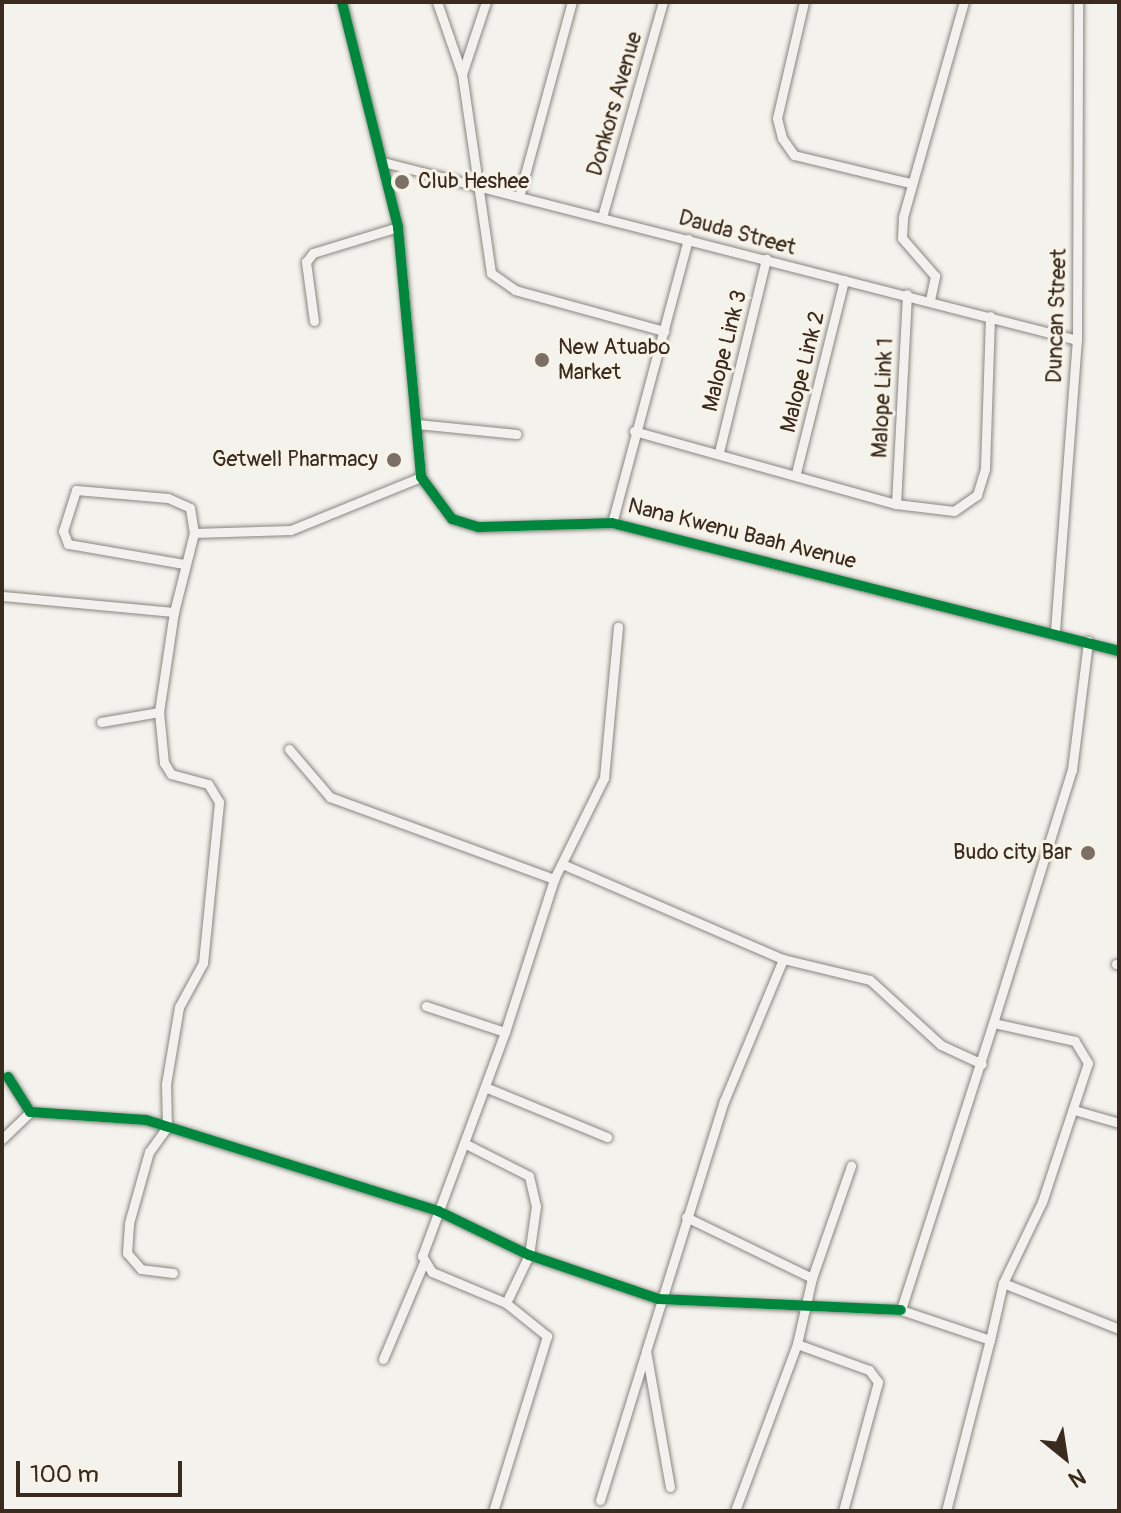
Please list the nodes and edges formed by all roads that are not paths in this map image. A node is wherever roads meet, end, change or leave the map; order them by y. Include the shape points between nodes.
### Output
1 (342, 2) edge
2 (437, 2) edge
3 (486, 2) edge
4 (572, 2) edge
5 (663, 2) edge
6 (804, 2) edge
7 (964, 2) edge
8 (1078, 2) edge
9 (462, 74) junction
10 (387, 163) junction
11 (482, 182) junction
12 (910, 183) junction
13 (520, 193) junction
14 (602, 217) junction
15 (398, 227) junction
16 (688, 239) junction
17 (766, 259) junction
18 (844, 280) junction
19 (907, 294) junction
20 (930, 300) junction
21 (990, 316) junction
22 (314, 321) dead end
23 (664, 331) junction
24 (1077, 340) junction
25 (417, 424) junction
26 (634, 431) junction
27 (517, 434) dead end
28 (719, 452) junction
29 (796, 473) junction
30 (421, 477) junction
31 (896, 504) junction
32 (612, 523) junction
33 (194, 533) junction
34 (184, 564) junction
35 (2, 596) edge
36 (174, 612) junction
37 (618, 627) dead end
38 (1055, 631) junction
39 (1088, 641) junction
40 (1119, 651) edge
41 (159, 712) junction
42 (101, 722) dead end
43 (289, 749) dead end
44 (562, 864) junction
45 (554, 879) junction
46 (783, 959) junction
47 (426, 1006) dead end
48 (993, 1023) junction
49 (505, 1032) junction
50 (982, 1064) junction
51 (8, 1077) dead end
52 (485, 1087) junction
53 (1074, 1110) junction
54 (30, 1112) junction
55 (1119, 1123) edge
56 (167, 1127) junction
57 (607, 1137) dead end
58 (2, 1139) edge
59 (464, 1143) junction
60 (851, 1166) dead end
61 (438, 1211) junction
62 (686, 1217) junction
63 (529, 1255) junction
64 (424, 1262) junction
65 (173, 1273) dead end
66 (812, 1278) junction
67 (1003, 1283) junction
68 (658, 1299) junction
69 (506, 1303) junction
70 (901, 1310) junction
71 (806, 1311) junction
72 (1119, 1329) edge
73 (990, 1340) junction
74 (797, 1344) junction
75 (646, 1351) junction
76 (383, 1359) dead end
77 (670, 1487) dead end
78 (600, 1500) dead end
79 (493, 1511) edge
80 (735, 1511) edge
81 (843, 1511) edge
82 (946, 1511) edge

1 - 10 street, Nana Kwenu Baah Avenue
2 - 9 street
3 - 9 street
4 - 13 street
5 - 14 street, Donkors Avenue
6 - 12 street via 777,118 782,138 794,155
7 - 12 street
8 - 24 street, Duncan Street
9 - 11 street
10 - 11 street, Dauda Street
10 - 15 street, Nana Kwenu Baah Avenue
11 - 13 street, Dauda Street
11 - 23 street via 487,265 503,285
12 - 20 street via 902,238 935,276
13 - 14 street, Dauda Street
14 - 16 street, Dauda Street
15 - 22 street via 313,253 306,262
15 - 25 street, Nana Kwenu Baah Avenue
16 - 17 street, Dauda Street
16 - 23 street
17 - 18 street, Dauda Street
17 - 28 street, Malope Link 3
18 - 19 street, Dauda Street
18 - 29 street, Malope Link 2
19 - 20 street, Dauda Street
19 - 31 street, Malope Link 1
20 - 21 street, Dauda Street
21 - 24 street, Dauda Street
21 - 31 street via 985,468 977,495 954,511
23 - 26 street
24 - 38 street, Duncan Street
25 - 27 street
25 - 30 street, Nana Kwenu Baah Avenue
26 - 28 street
26 - 32 street
28 - 29 street
29 - 31 street
30 - 32 street, Nana Kwenu Baah Avenue via 439,508 464,524
30 - 33 street via 291,530
32 - 38 street, Nana Kwenu Baah Avenue
33 - 34 street
33 - 34 street via 190,508 168,498 76,490 63,531 68,544
34 - 36 street
35 - 36 street
36 - 41 street
37 - 44 street via 604,778
38 - 39 street, Nana Kwenu Baah Avenue
39 - 40 street, Nana Kwenu Baah Avenue
39 - 48 street via 1072,770
41 - 42 street
41 - 56 street via 166,770 208,784 219,802 203,963 175,1024
43 - 45 street via 330,797
44 - 45 street
44 - 46 street
45 - 49 street
46 - 50 street via 870,980 941,1045
46 - 62 street via 742,1052
47 - 49 street
48 - 50 street
48 - 53 street via 1084,1050
49 - 52 street
50 - 70 street
51 - 54 street
52 - 57 street
52 - 59 street
53 - 55 street
53 - 67 street via 1042,1202
54 - 56 street
54 - 58 street
56 - 61 street
56 - 65 street via 142,1169 127,1253 141,1269
59 - 61 street
59 - 63 street via 529,1176 536,1206
60 - 66 street
61 - 63 street
61 - 64 street
62 - 66 street
62 - 68 street
63 - 68 street
63 - 69 street
64 - 69 street
64 - 76 street
66 - 71 street
67 - 72 street
67 - 73 street
68 - 71 street
68 - 75 street
69 - 79 street via 537,1321 548,1350
70 - 71 street via 850,1303
70 - 73 street
71 - 74 street
73 - 82 street
74 - 80 street
74 - 81 street via 869,1370 878,1382
75 - 77 street
75 - 78 street

